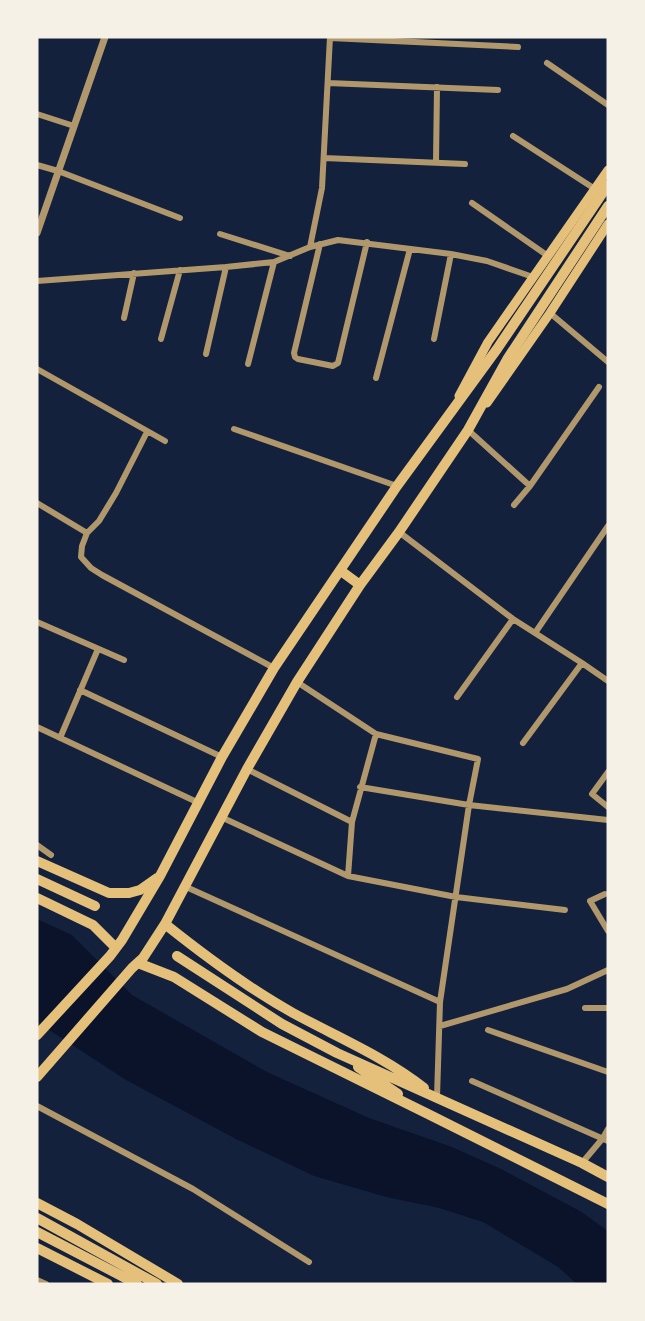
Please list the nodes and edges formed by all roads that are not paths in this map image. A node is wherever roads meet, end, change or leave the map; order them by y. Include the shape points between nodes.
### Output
1 (105, 37) edge
2 (330, 37) edge
3 (518, 47) dead end
4 (547, 63) dead end
5 (328, 83) junction
6 (437, 87) junction
7 (498, 90) dead end
8 (608, 105) edge
9 (37, 114) edge
10 (74, 126) junction
11 (513, 136) dead end
12 (324, 158) junction
13 (436, 162) junction
14 (465, 164) dead end
15 (37, 165) edge
16 (608, 170) edge
17 (58, 171) junction
18 (608, 184) edge
19 (595, 190) junction
20 (471, 203) dead end
21 (608, 206) edge
22 (40, 216) edge
23 (180, 218) dead end
24 (608, 224) edge
25 (37, 233) edge
26 (220, 234) dead end
27 (604, 239) edge
28 (367, 242) junction
29 (320, 244) junction
30 (310, 247) junction
31 (410, 249) junction
32 (451, 254) junction
33 (290, 256) junction
34 (548, 256) junction
35 (274, 262) junction
36 (226, 267) junction
37 (180, 270) junction
38 (134, 273) junction
39 (533, 277) junction
40 (37, 281) edge
41 (550, 313) junction
42 (124, 318) dead end
43 (161, 340) dead end
44 (434, 340) dead end
45 (206, 354) dead end
46 (608, 362) edge
47 (248, 364) dead end
48 (37, 369) edge
49 (376, 378) dead end
50 (599, 387) dead end
51 (449, 414) junction
52 (234, 429) dead end
53 (468, 430) junction
54 (147, 432) junction
55 (165, 441) dead end
56 (397, 486) junction
57 (530, 486) junction
58 (37, 503) edge
59 (514, 505) dead end
60 (608, 526) edge
61 (399, 532) junction
62 (87, 533) junction
63 (341, 571) junction
64 (360, 585) junction
65 (513, 620) junction
66 (37, 622) edge
67 (535, 633) junction
68 (98, 649) junction
69 (124, 660) dead end
70 (582, 663) junction
71 (274, 668) junction
72 (608, 681) edge
73 (297, 682) junction
74 (80, 690) junction
75 (457, 697) dead end
76 (37, 727) edge
77 (376, 734) junction
78 (60, 738) junction
79 (523, 743) dead end
80 (222, 757) junction
81 (247, 769) junction
82 (608, 772) edge
83 (360, 787) junction
84 (199, 803) junction
85 (469, 805) junction
86 (608, 807) edge
87 (221, 817) junction
88 (608, 820) edge
89 (352, 822) junction
90 (37, 845) edge
91 (51, 855) dead end
92 (37, 861) edge
93 (160, 876) junction
94 (348, 876) junction
95 (37, 879) edge
96 (184, 886) junction
97 (605, 894) dead end
98 (456, 897) junction
99 (37, 898) edge
100 (95, 905) dead end
101 (565, 910) dead end
102 (165, 924) junction
103 (608, 931) edge
104 (116, 948) junction
105 (177, 956) dead end
106 (138, 963) junction
107 (608, 970) edge
108 (440, 1002) junction
109 (585, 1008) dead end
110 (608, 1008) edge
111 (440, 1026) junction
112 (488, 1030) dead end
113 (37, 1035) edge
114 (337, 1053) junction
115 (608, 1072) edge
116 (37, 1077) edge
117 (472, 1081) dead end
118 (437, 1097) junction
119 (37, 1106) edge
120 (430, 1115) junction
121 (608, 1129) edge
122 (606, 1139) edge
123 (582, 1163) junction
124 (608, 1177) edge
125 (37, 1203) edge
126 (608, 1203) edge
127 (37, 1218) edge
128 (37, 1232) edge
129 (37, 1248) edge
130 (309, 1262) dead end
131 (37, 1280) edge
132 (46, 1284) edge
133 (108, 1284) edge
134 (136, 1284) edge
135 (158, 1284) edge
136 (178, 1284) edge

1 - 10 street
2 - 3 street
2 - 5 street
4 - 8 street
5 - 6 street
5 - 12 street
6 - 7 street
6 - 13 street
9 - 10 street
10 - 17 street
11 - 19 street
12 - 13 street
12 - 30 street
13 - 14 street
15 - 17 street
16 - 19 main road
17 - 22 street
17 - 23 street
18 - 51 main road
19 - 34 main road
20 - 34 street
21 - 53 main road via 508,358
22 - 25 street
24 - 27 main road
26 - 33 street
27 - 41 main road
28 - 29 street
28 - 29 street via 338,363 333,366 298,359 294,353
28 - 31 street
29 - 30 street
30 - 33 street
31 - 32 street
31 - 49 street
32 - 39 street
32 - 44 street
33 - 35 street
34 - 39 main road
35 - 36 street
35 - 47 street
36 - 37 street
36 - 45 street
37 - 38 street
37 - 43 street
38 - 40 street
38 - 42 street
39 - 51 main road via 488,342
41 - 46 street
41 - 53 main road
48 - 54 street
50 - 57 street
51 - 56 main road
52 - 56 street
53 - 57 street
53 - 61 main road
54 - 55 street
54 - 62 street via 116,493
56 - 63 main road
57 - 59 street
58 - 62 street
60 - 67 street
61 - 64 main road
61 - 65 street
62 - 71 street via 80,557 86,564
63 - 64 main road
63 - 71 main road
64 - 73 main road
65 - 67 street
65 - 75 street
66 - 68 street
67 - 70 street
68 - 69 street
68 - 74 street
70 - 72 street
70 - 79 street
71 - 80 main road
73 - 77 street
73 - 81 main road
74 - 78 street
74 - 80 street
76 - 78 street
77 - 83 street
77 - 85 street via 478,759
78 - 84 street
80 - 84 main road
81 - 87 main road
81 - 89 street
82 - 86 street via 592,794
83 - 85 street
83 - 89 street
84 - 93 main road
85 - 88 street
85 - 98 street
87 - 94 street
87 - 96 main road
89 - 94 street
90 - 91 street
92 - 93 main road via 109,893 141,890
93 - 104 main road
94 - 98 street
95 - 100 main road
96 - 102 main road
96 - 108 street
97 - 103 street via 590,901
98 - 101 street
98 - 108 street
99 - 104 main road via 93,925
102 - 106 main road
102 - 118 main road via 290,1011 403,1071
104 - 113 main road
105 - 114 main road via 282,1024
106 - 116 main road
106 - 120 main road via 174,977 262,1032
107 - 111 street via 567,989
108 - 111 street
109 - 110 street
111 - 118 street
112 - 115 street
114 - 118 main road
114 - 120 main road
117 - 122 street
118 - 123 main road
119 - 130 street via 193,1189
120 - 126 main road
121 - 122 street
122 - 123 street
123 - 124 main road
125 - 136 main road
127 - 135 main road
128 - 134 main road
129 - 133 main road
131 - 132 street

